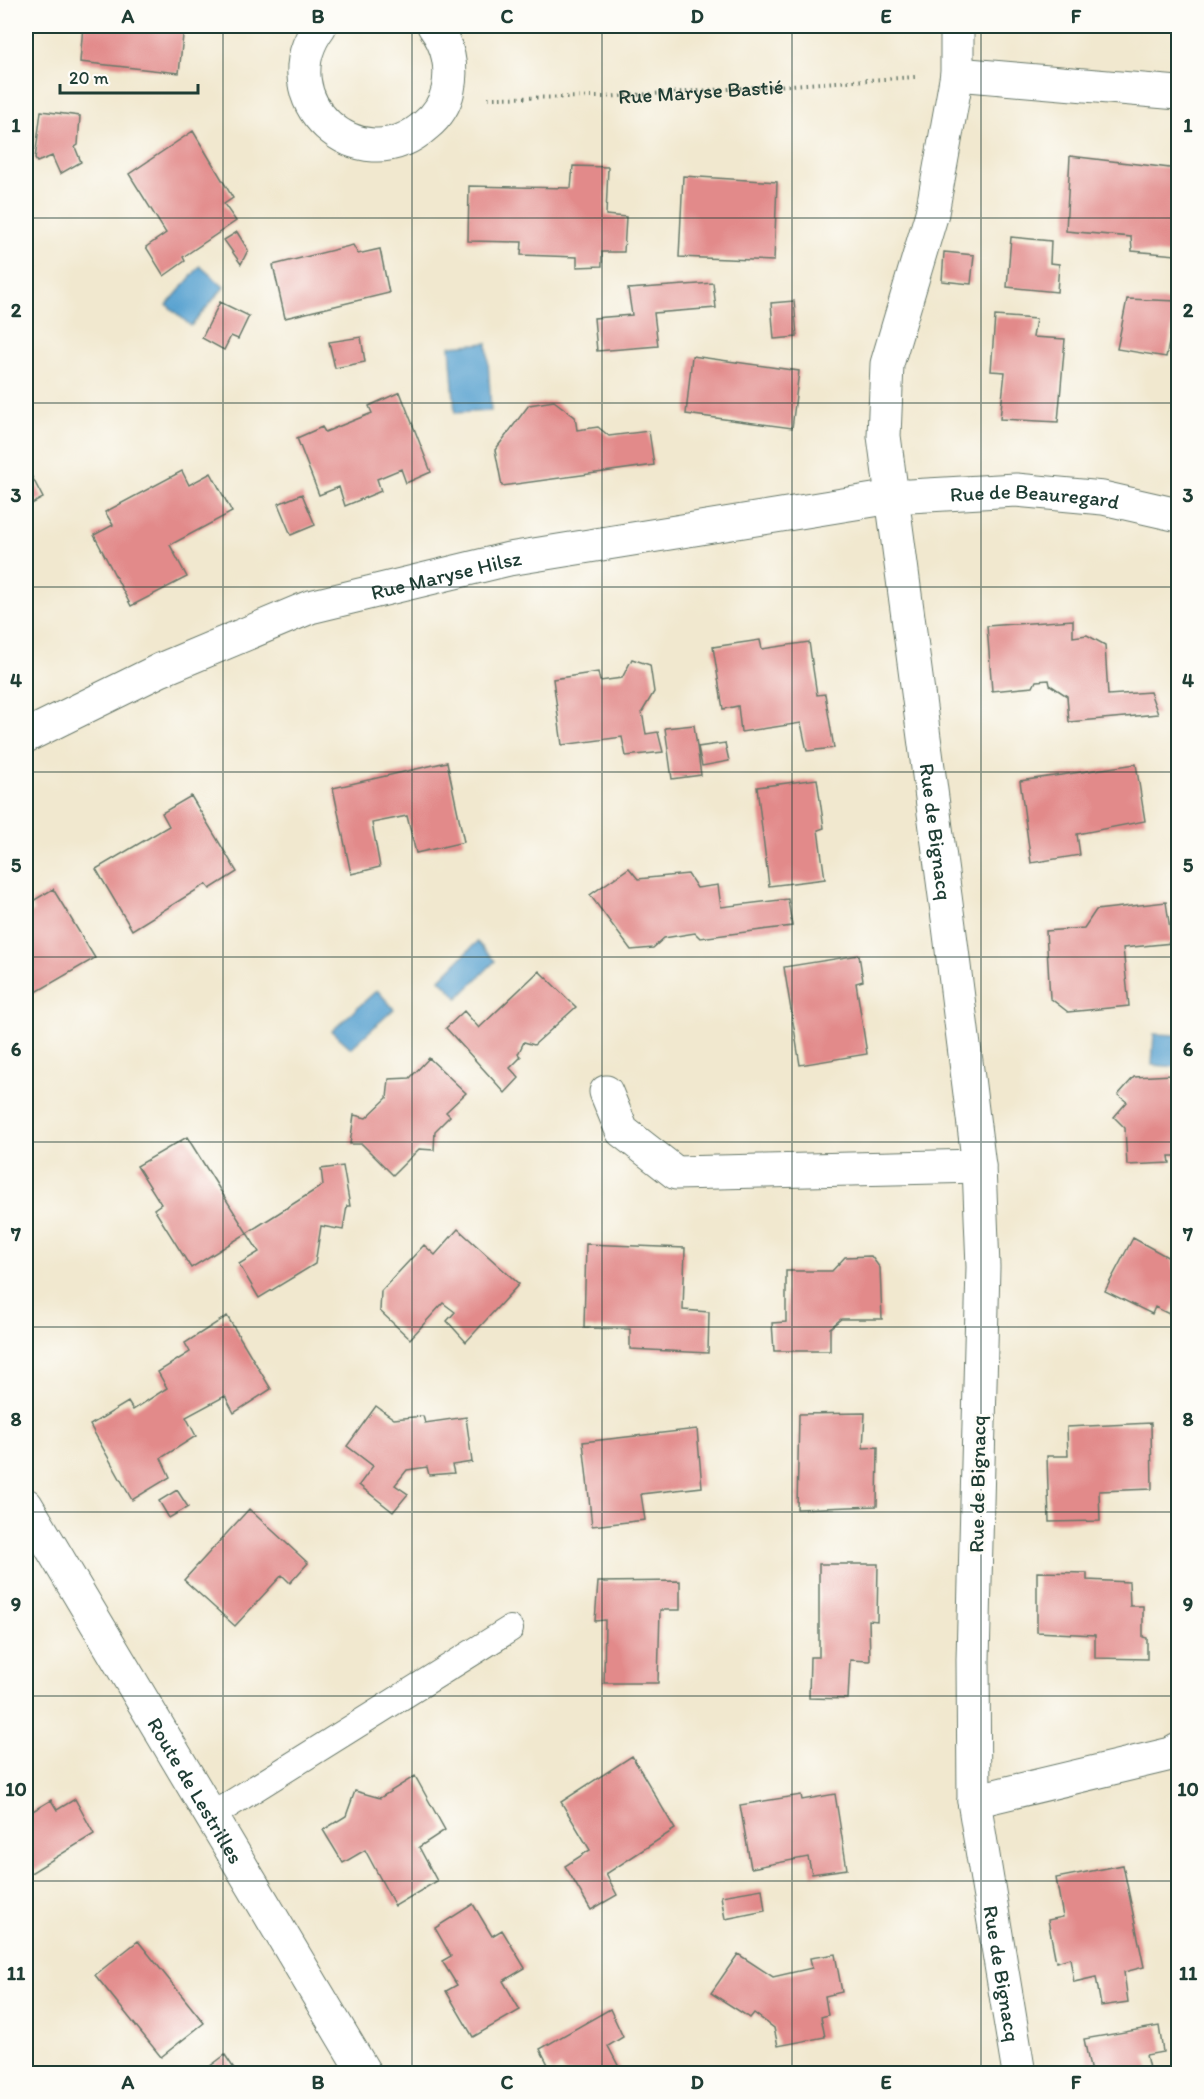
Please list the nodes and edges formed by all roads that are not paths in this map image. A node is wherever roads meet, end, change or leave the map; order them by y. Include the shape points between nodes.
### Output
1 (318, 26) edge
2 (434, 26) edge
3 (957, 26) edge
4 (957, 74) junction
5 (1179, 93) edge
6 (892, 498) junction
7 (1179, 515) edge
8 (26, 736) edge
9 (606, 1092) dead end
10 (979, 1166) junction
11 (26, 1505) edge
12 (510, 1629) dead end
13 (1179, 1750) edge
14 (974, 1801) junction
15 (211, 1816) junction
16 (365, 2073) edge
17 (1018, 2073) edge

1 - 2 street via 307,47 303,69 306,92 315,112 331,129 351,140 373,145 396,142 417,133 434,118 446,99 449,57
3 - 4 street
4 - 5 street
4 - 6 street via 932,213 887,364 884,436
6 - 7 street, Rue de Beauregard via 1016,490 1103,498
6 - 8 street, Rue Maryse Hilsz via 509,558 310,607 160,670
6 - 10 street, Rue de Bignacq
9 - 10 street via 622,1131 676,1173
10 - 14 street, Rue de Bignacq via 982,1268 973,1660
11 - 15 street, Route de Lestrilles
12 - 15 lane
13 - 14 street
14 - 17 street, Rue de Bignacq
15 - 16 street, Route de Lestrilles

